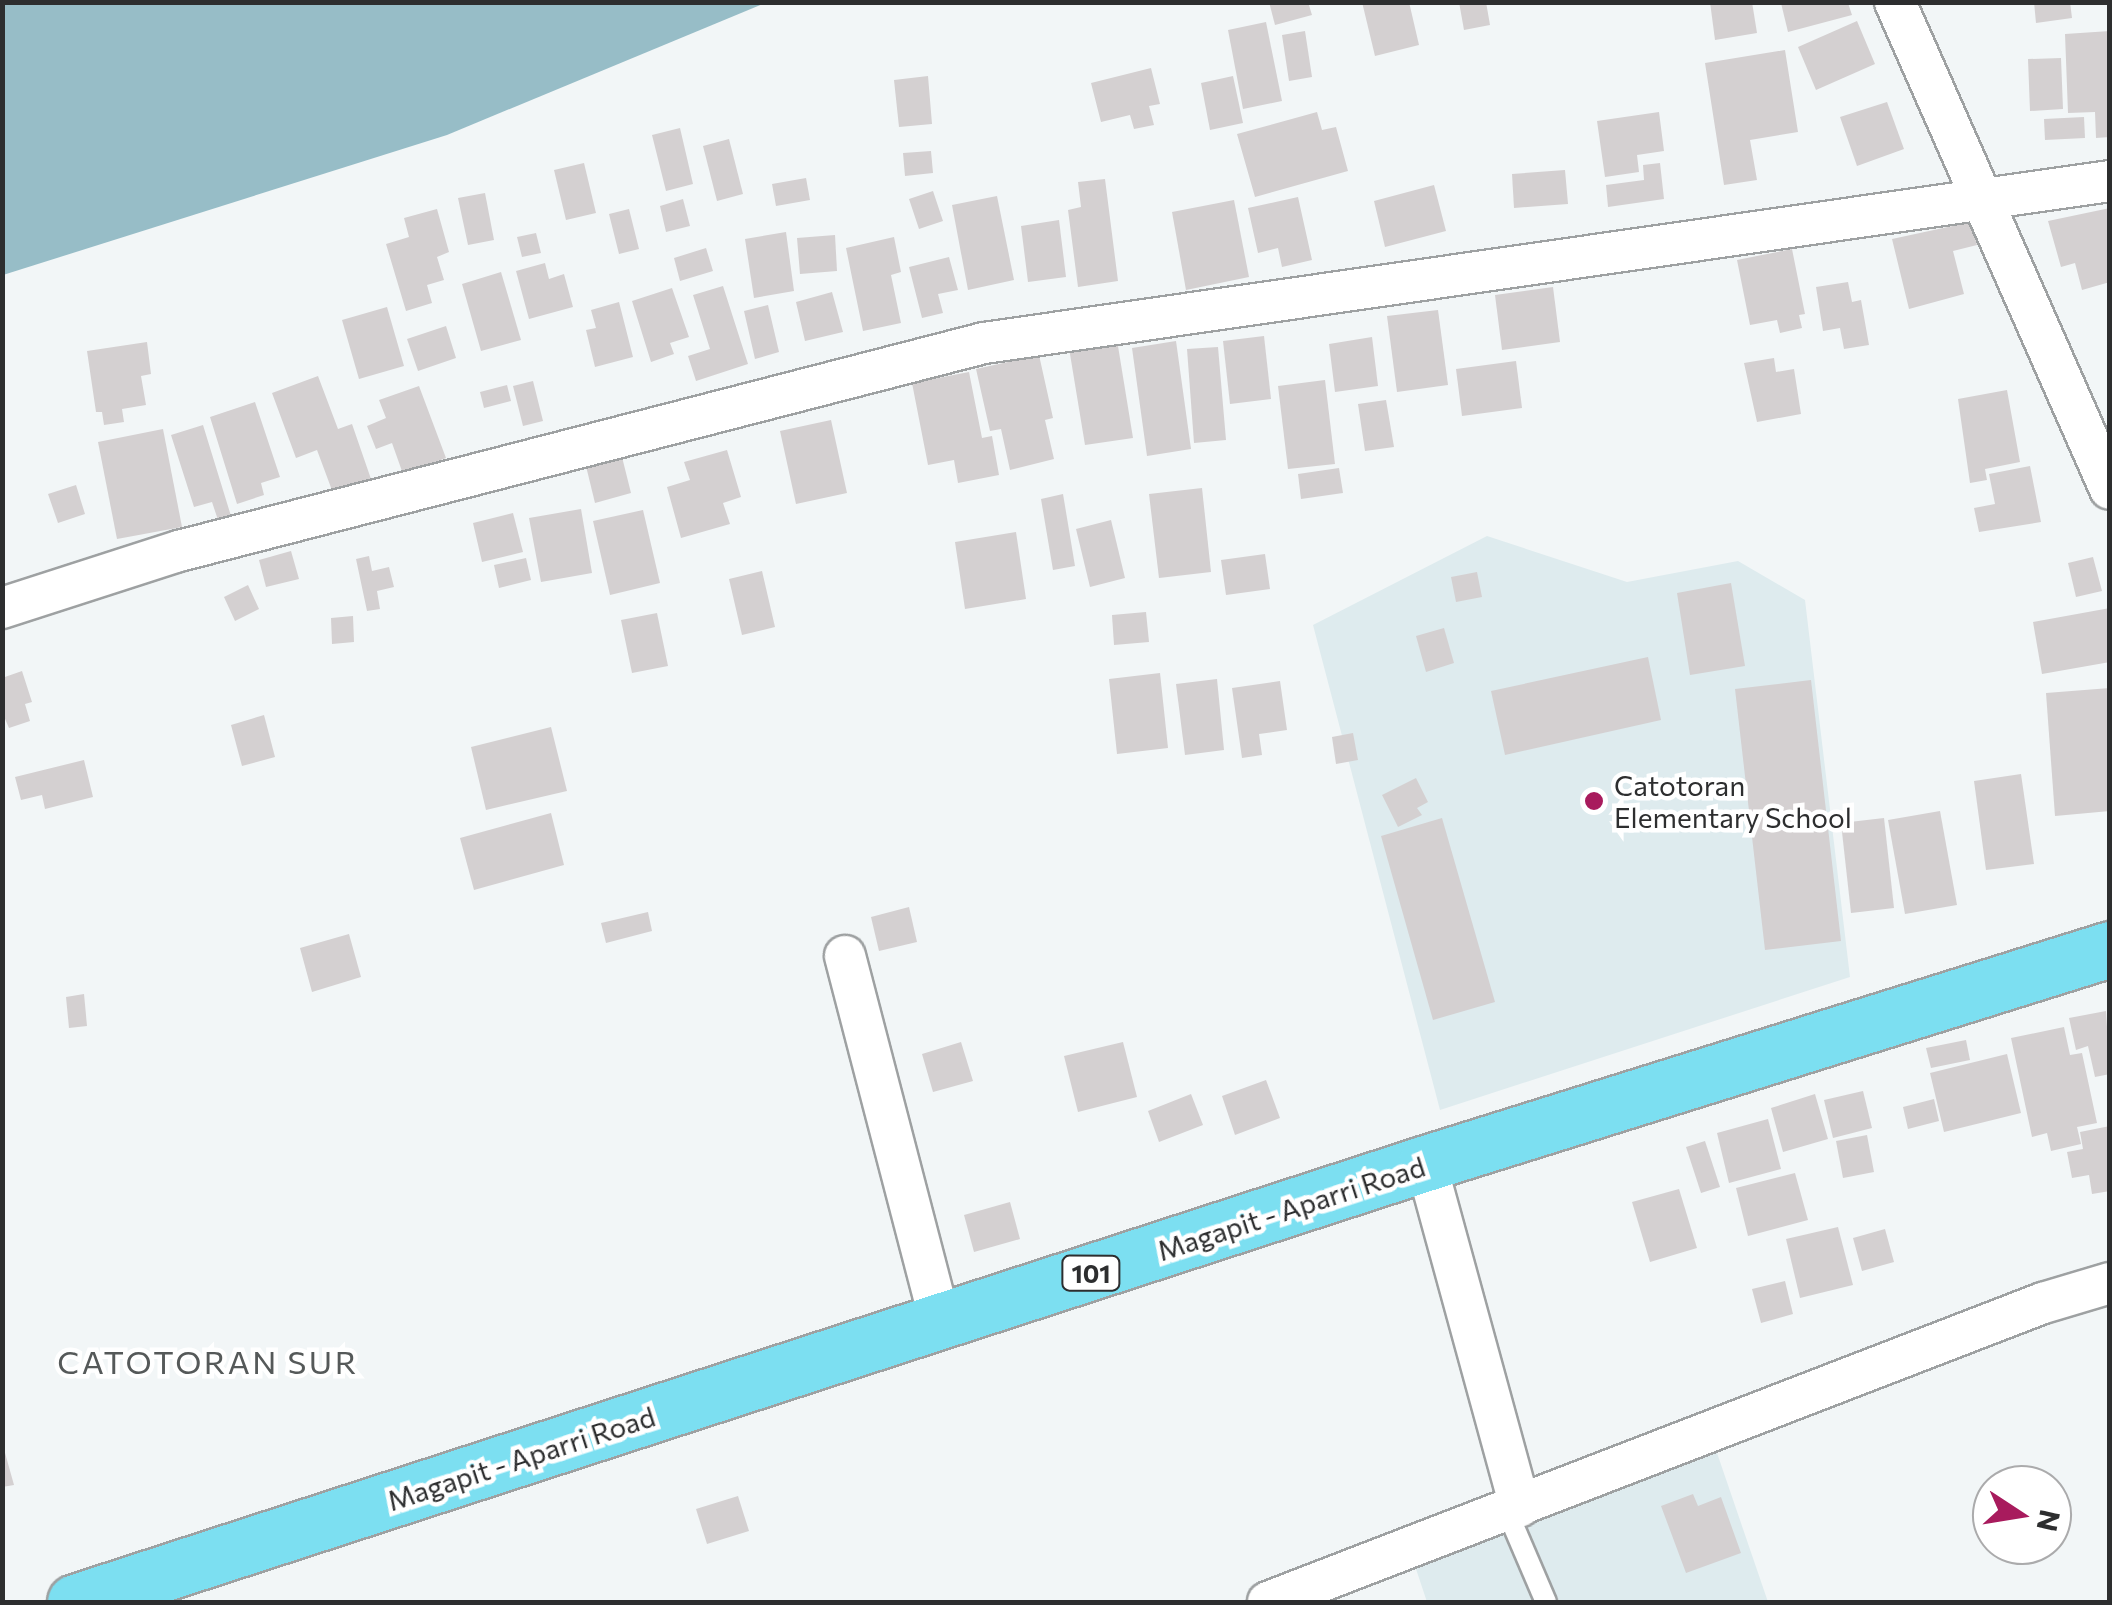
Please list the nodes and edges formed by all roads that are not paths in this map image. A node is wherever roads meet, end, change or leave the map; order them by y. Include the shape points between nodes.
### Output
1 (1894, 2) edge
2 (2110, 181) edge
3 (1978, 200) junction
4 (2110, 490) edge
5 (2, 608) edge
6 (2110, 949) edge
7 (845, 956) dead end
8 (1426, 1164) junction
9 (2110, 1283) edge
10 (940, 1322) junction
11 (1514, 1509) junction
12 (75, 1602) edge
13 (1268, 1602) edge
14 (1546, 1602) edge

1 - 3 street
2 - 3 street
3 - 4 street
3 - 5 street via 984,343 179,551
6 - 8 main road, Magapit - Aparri Road / 101
7 - 10 street
8 - 10 main road, Magapit - Aparri Road / 101
8 - 11 street
9 - 11 street
10 - 12 main road, Magapit - Aparri Road / 101
11 - 13 street
11 - 14 lane

